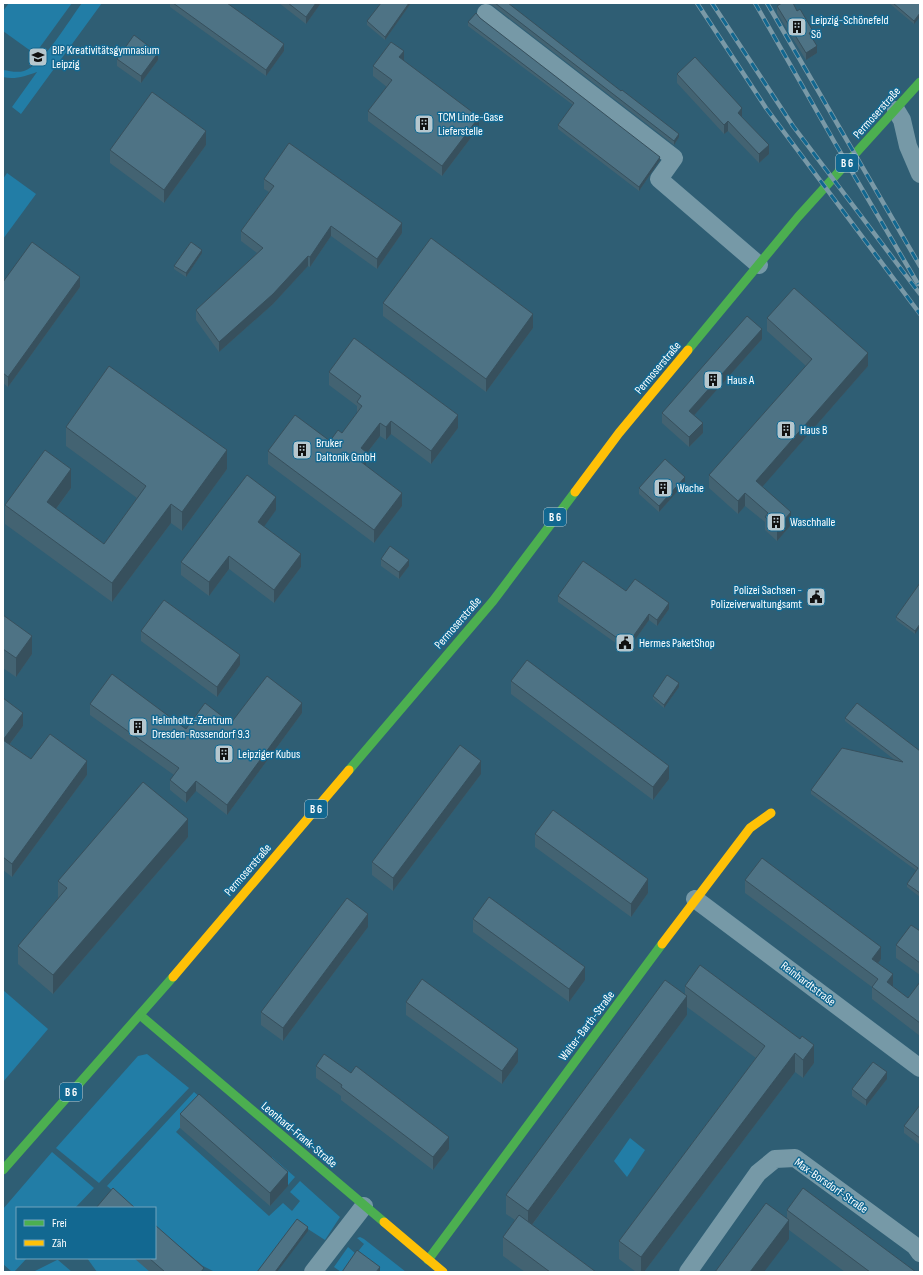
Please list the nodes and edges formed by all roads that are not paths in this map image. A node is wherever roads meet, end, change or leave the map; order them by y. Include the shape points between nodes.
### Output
1 (486, 13) dead end
2 (920, 82) edge
3 (896, 110) junction
4 (920, 174) edge
5 (760, 265) junction
6 (771, 813) dead end
7 (695, 900) junction
8 (140, 1015) junction
9 (920, 1068) edge
10 (3, 1170) edge
11 (364, 1206) junction
12 (920, 1252) edge
13 (428, 1260) junction
14 (313, 1272) edge
15 (443, 1272) edge
16 (688, 1272) edge

1 - 5 street via 674,158 659,179
2 - 3 main road, Permoserstraße / B 6
3 - 4 street via 902,120 908,146
3 - 5 main road, Permoserstraße / B 6 via 798,217
5 - 8 main road, Permoserstraße / B 6 via 619,433 493,601
6 - 7 main road, Walter-Barth-Straße via 749,830
7 - 9 street, Reinhardtstraße
7 - 13 main road, Walter-Barth-Straße
8 - 10 main road, Permoserstraße / B 6
8 - 11 main road, Leonhard-Frank-Straße
11 - 13 main road, Leonhard-Frank-Straße
11 - 14 street
12 - 16 street, Max-Borsdorf-Straße via 795,1158 775,1159 758,1173
13 - 15 main road, Leonhard-Frank-Straße

